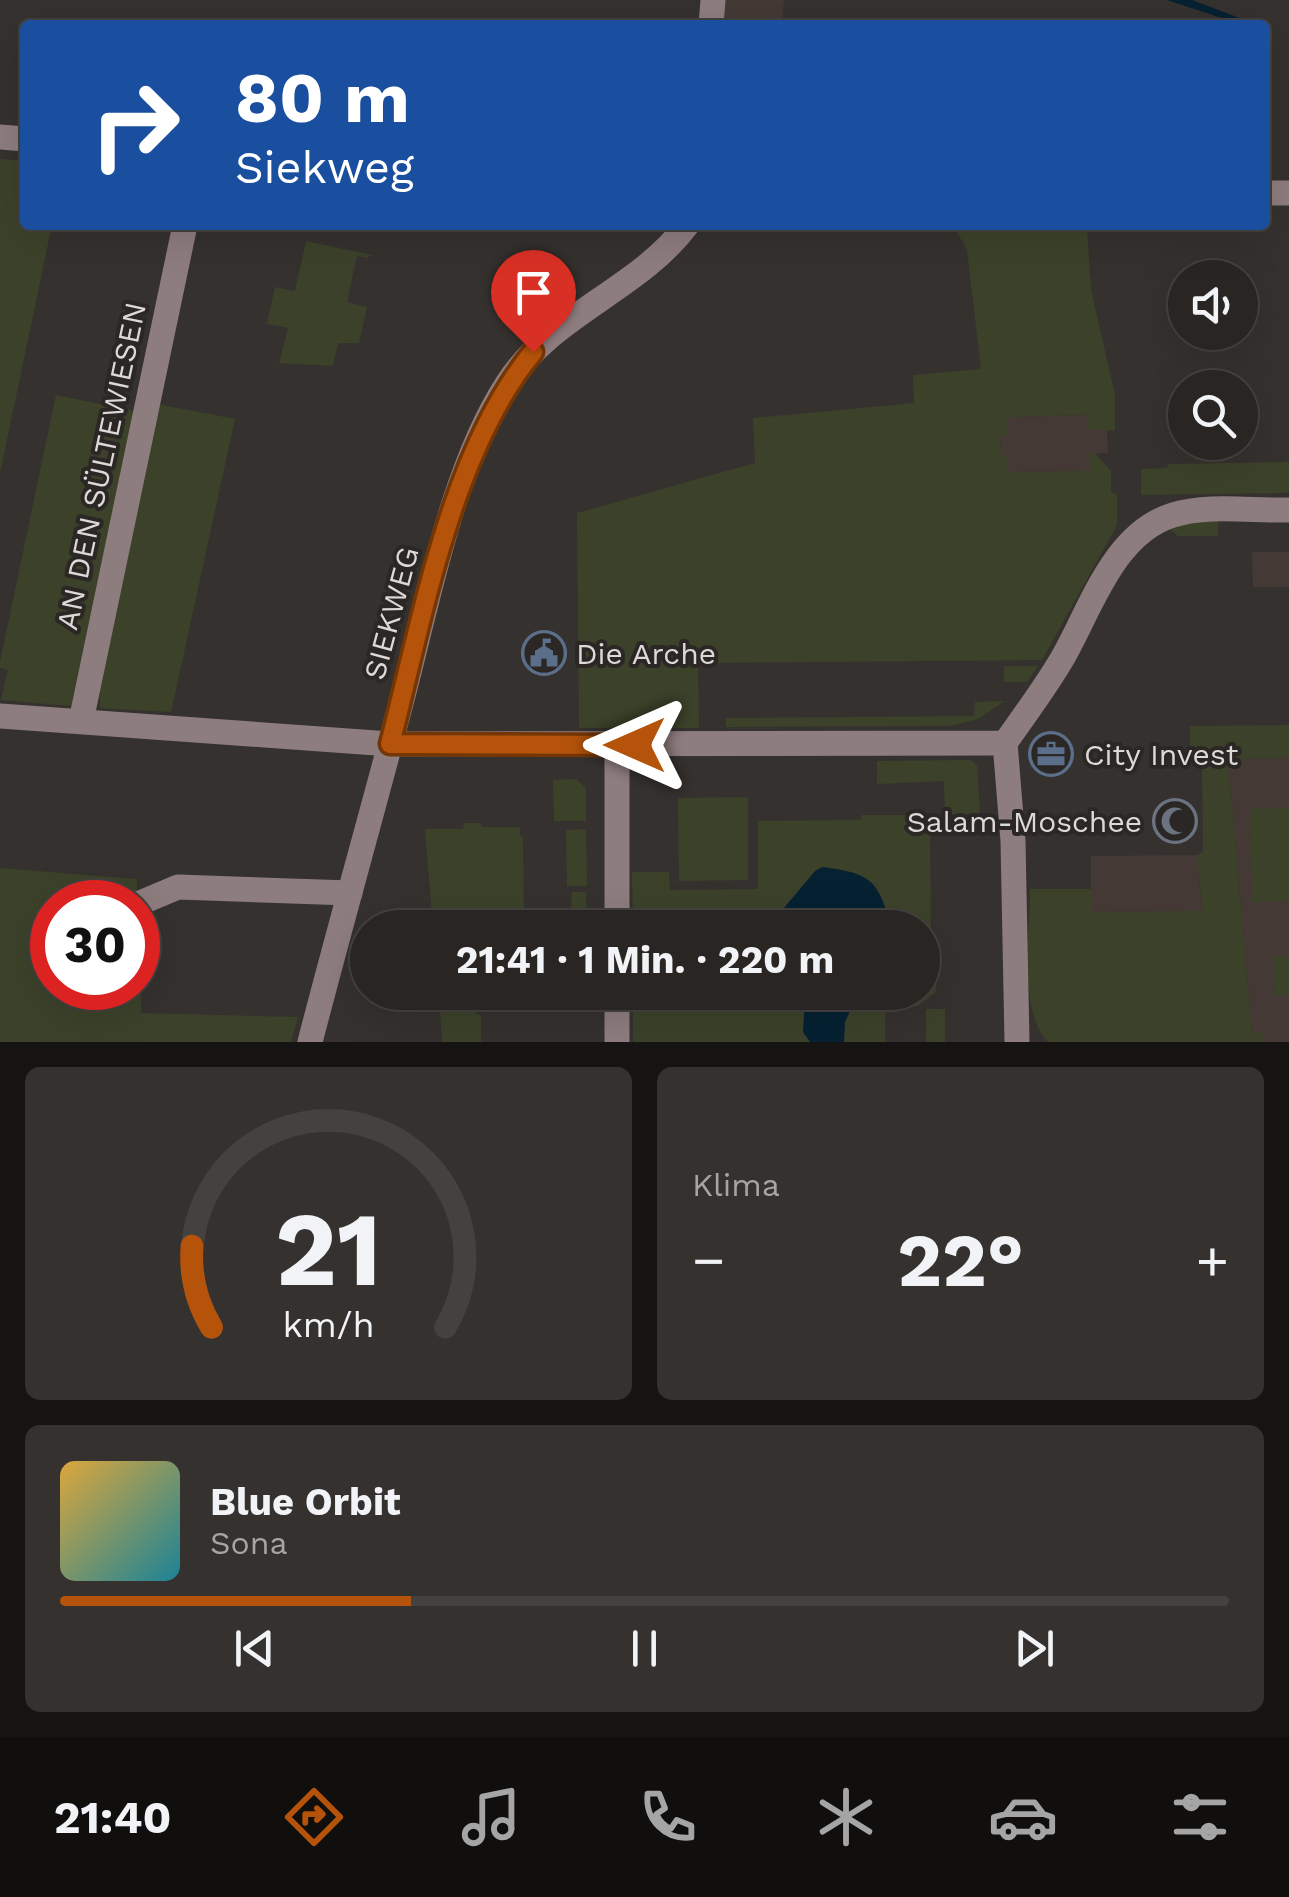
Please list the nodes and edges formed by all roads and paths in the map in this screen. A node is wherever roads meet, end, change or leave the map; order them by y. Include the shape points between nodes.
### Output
1 (184, 230) edge
2 (683, 230) edge
3 (1289, 510) edge
4 (0, 716) edge
5 (81, 721) junction
6 (390, 744) junction
7 (1006, 744) junction
8 (617, 745) junction
9 (350, 893) junction
10 (160, 894) edge
11 (617, 910) edge
12 (617, 1010) edge
13 (310, 1042) edge
14 (617, 1042) edge
15 (1017, 1042) edge

1 - 5 street, AN DEN SÜLTEWIESEN
2 - 6 street, SIEKWEG via 667,251 565,323 508,383 476,443
3 - 7 street via 1173,514 1133,539
4 - 5 street
5 - 6 street
6 - 8 street
6 - 9 street, SIEKWEG
7 - 8 street
7 - 15 street
8 - 11 street
9 - 10 street via 178,887
9 - 13 street, SIEKWEG
12 - 14 street

